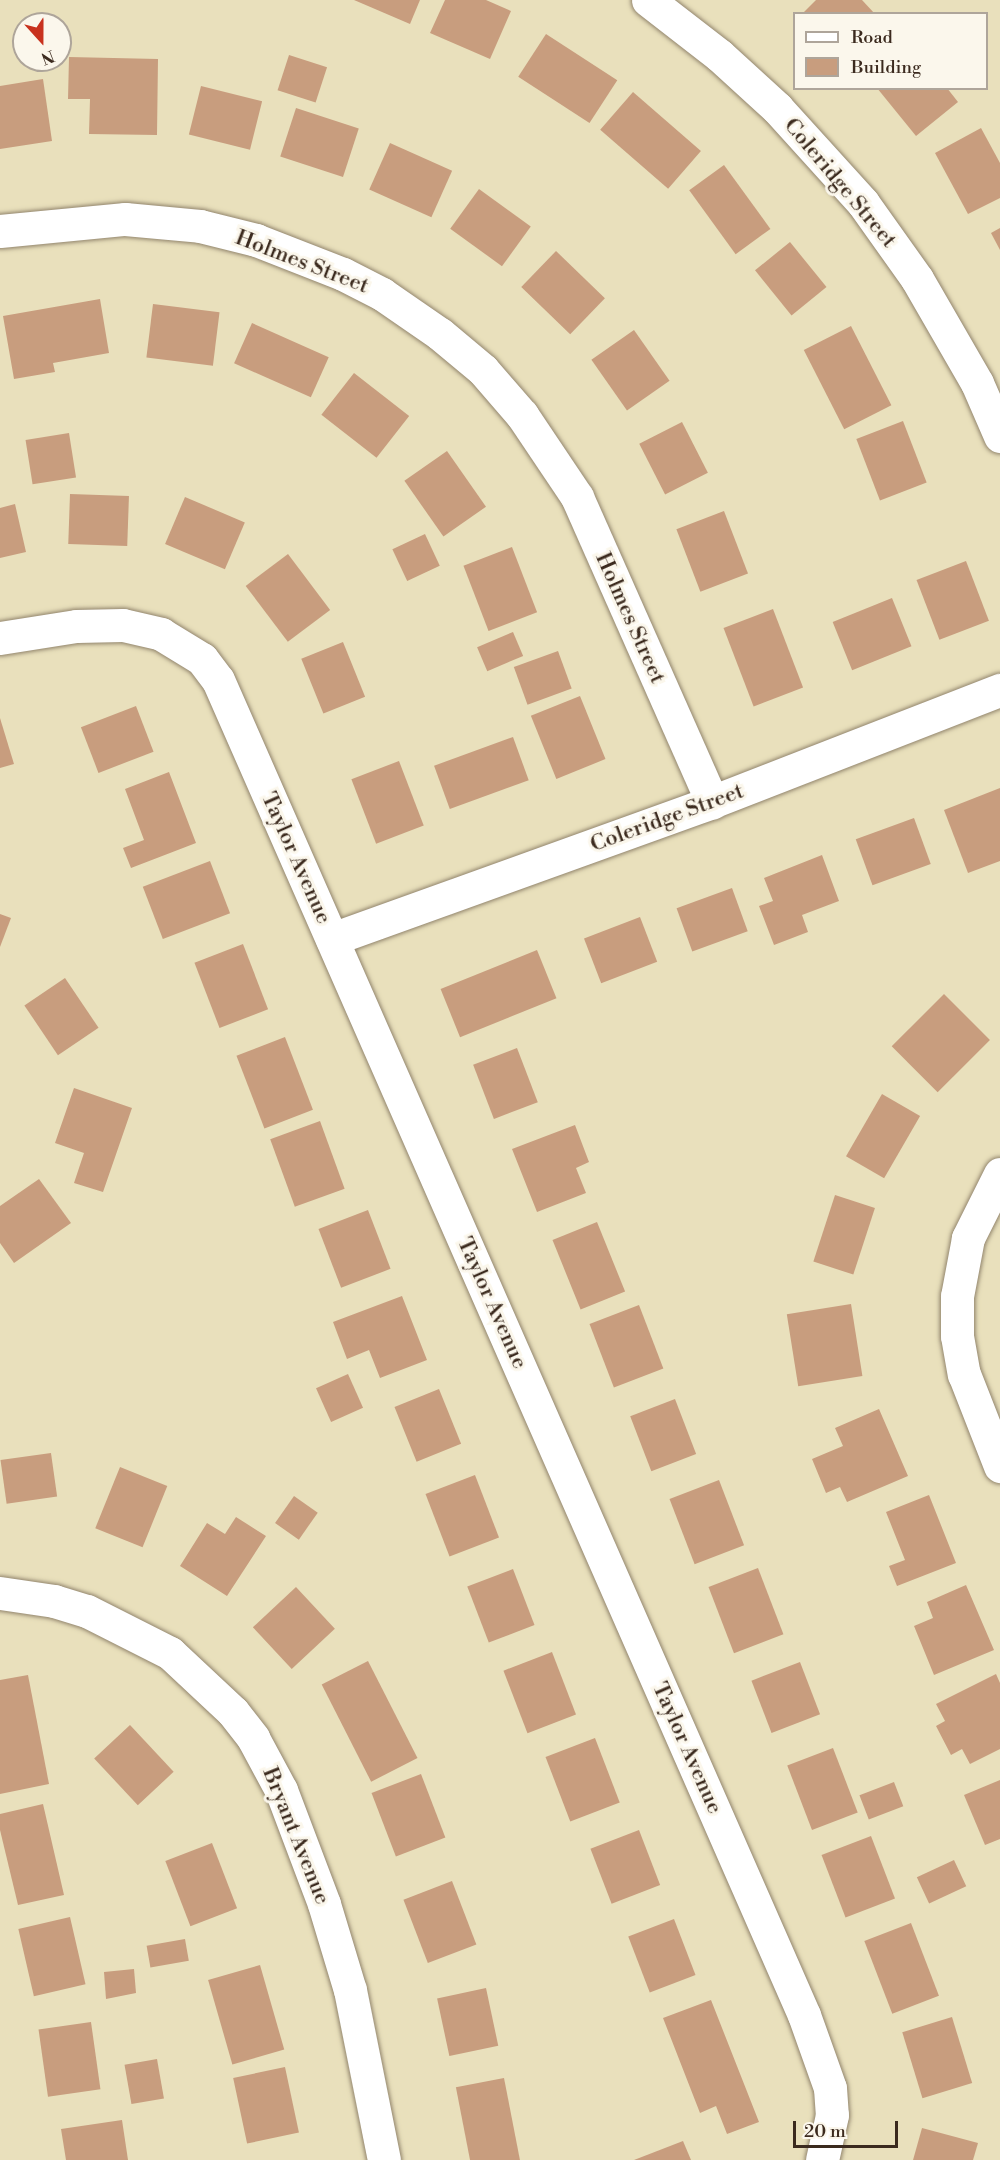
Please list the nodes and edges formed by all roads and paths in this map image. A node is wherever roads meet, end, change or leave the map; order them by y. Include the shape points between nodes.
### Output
1 (648, 0) edge
2 (0, 231) edge
3 (1000, 436) edge
4 (0, 638) edge
5 (1000, 690) edge
6 (712, 802) junction
7 (332, 939) junction
8 (1000, 1174) edge
9 (1000, 1466) edge
10 (0, 1593) edge
11 (823, 2155) edge
12 (384, 2160) edge

1 - 3 street, Coleridge Street via 719,55 777,108 863,203 917,279 977,383
2 - 6 street, Holmes Street via 125,219 200,226 256,240 343,274 382,294 440,334 483,370 522,414 577,497
4 - 7 street, Taylor Avenue via 76,626 123,624 161,634 202,659 218,680
5 - 6 street, Coleridge Street
6 - 7 street, Coleridge Street
7 - 11 street, Taylor Avenue via 804,2015 830,2088 832,2115
8 - 9 street via 968,1238 957,1296 957,1335 964,1374
10 - 12 street, Bryant Avenue via 54,1601 87,1611 170,1653 233,1712 254,1738 281,1790 324,1904 350,1990

